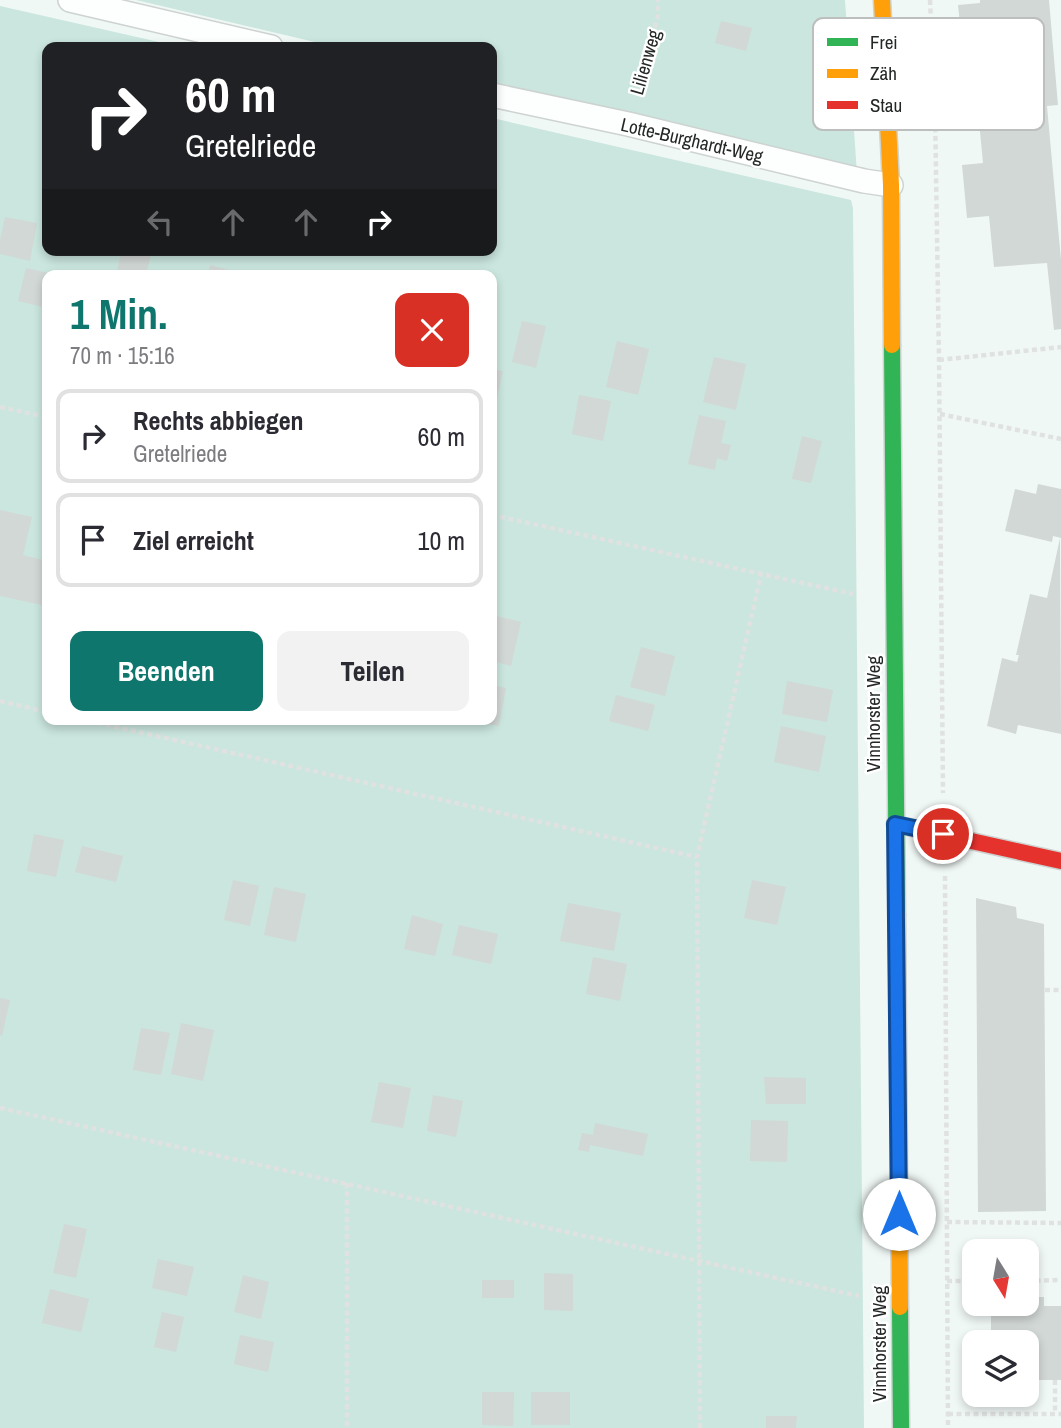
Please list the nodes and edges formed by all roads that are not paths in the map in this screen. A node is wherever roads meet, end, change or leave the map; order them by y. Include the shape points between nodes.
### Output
1 (71, 0) edge
2 (882, 0) edge
3 (883, 18) edge
4 (250, 42) edge
5 (497, 96) edge
6 (888, 130) edge
7 (891, 185) junction
8 (895, 824) junction
9 (1061, 861) edge
10 (901, 1428) edge

1 - 4 lane
2 - 3 street, Vinnhorster Weg
5 - 7 lane, Lotte-Burghardt-Weg
6 - 7 street, Vinnhorster Weg
7 - 8 street, Vinnhorster Weg
8 - 9 street
8 - 10 street, Vinnhorster Weg

